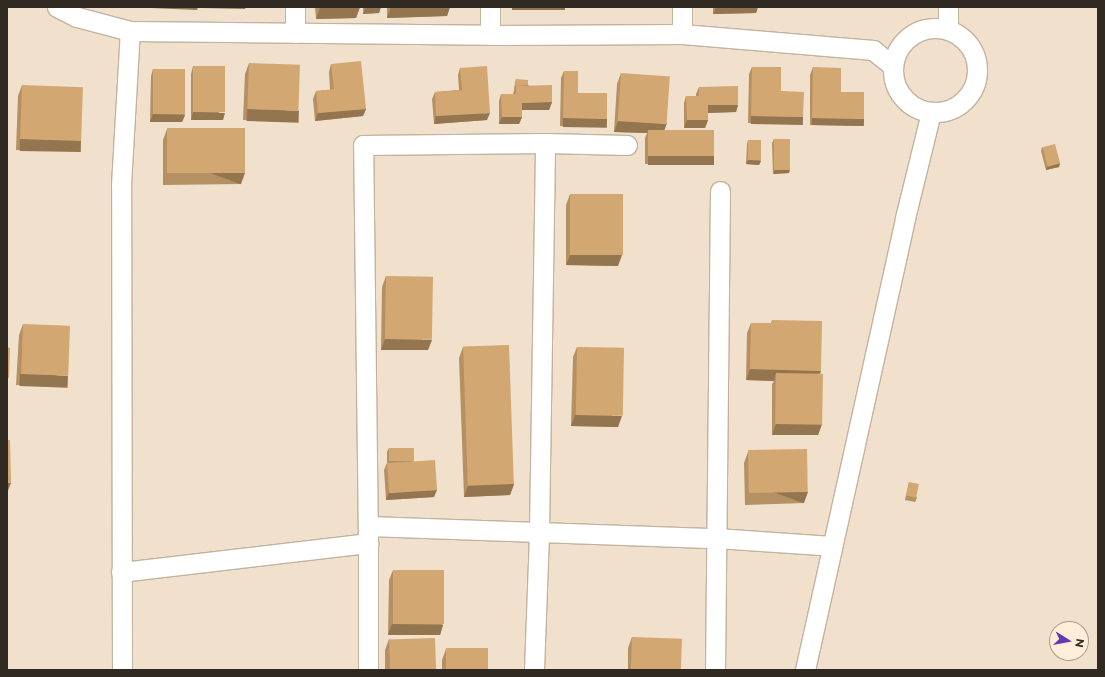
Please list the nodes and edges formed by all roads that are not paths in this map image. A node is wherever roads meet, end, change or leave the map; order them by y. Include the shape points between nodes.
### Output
1 (57, 7) edge
2 (295, 7) edge
3 (490, 7) edge
4 (682, 7) edge
5 (948, 7) edge
6 (79, 12) edge
7 (948, 30) junction
8 (130, 32) junction
9 (295, 33) junction
10 (682, 34) junction
11 (490, 35) junction
12 (893, 66) junction
13 (931, 112) junction
14 (545, 143) junction
15 (627, 145) dead end
16 (720, 191) dead end
17 (538, 531) junction
18 (368, 534) junction
19 (716, 538) junction
20 (832, 546) junction
21 (120, 572) junction
22 (122, 670) edge
23 (368, 670) edge
24 (534, 670) edge
25 (715, 670) edge
26 (805, 670) edge

1 - 6 street
2 - 9 street
3 - 11 street
4 - 10 street
5 - 7 street
6 - 8 street
7 - 12 street via 929,28 912,35 899,48
7 - 13 street via 963,38 973,52 977,69 974,86 964,101 948,110
8 - 9 street
8 - 21 street via 121,185
9 - 11 street
10 - 11 street
10 - 12 street via 874,50
12 - 13 street via 896,84 905,99 920,109
13 - 20 street
14 - 15 street
14 - 17 street
14 - 18 street via 363,145
16 - 19 street
17 - 18 street
17 - 19 street
17 - 24 street
18 - 21 street
18 - 23 street
19 - 20 street
19 - 25 street
20 - 26 street
21 - 22 street

